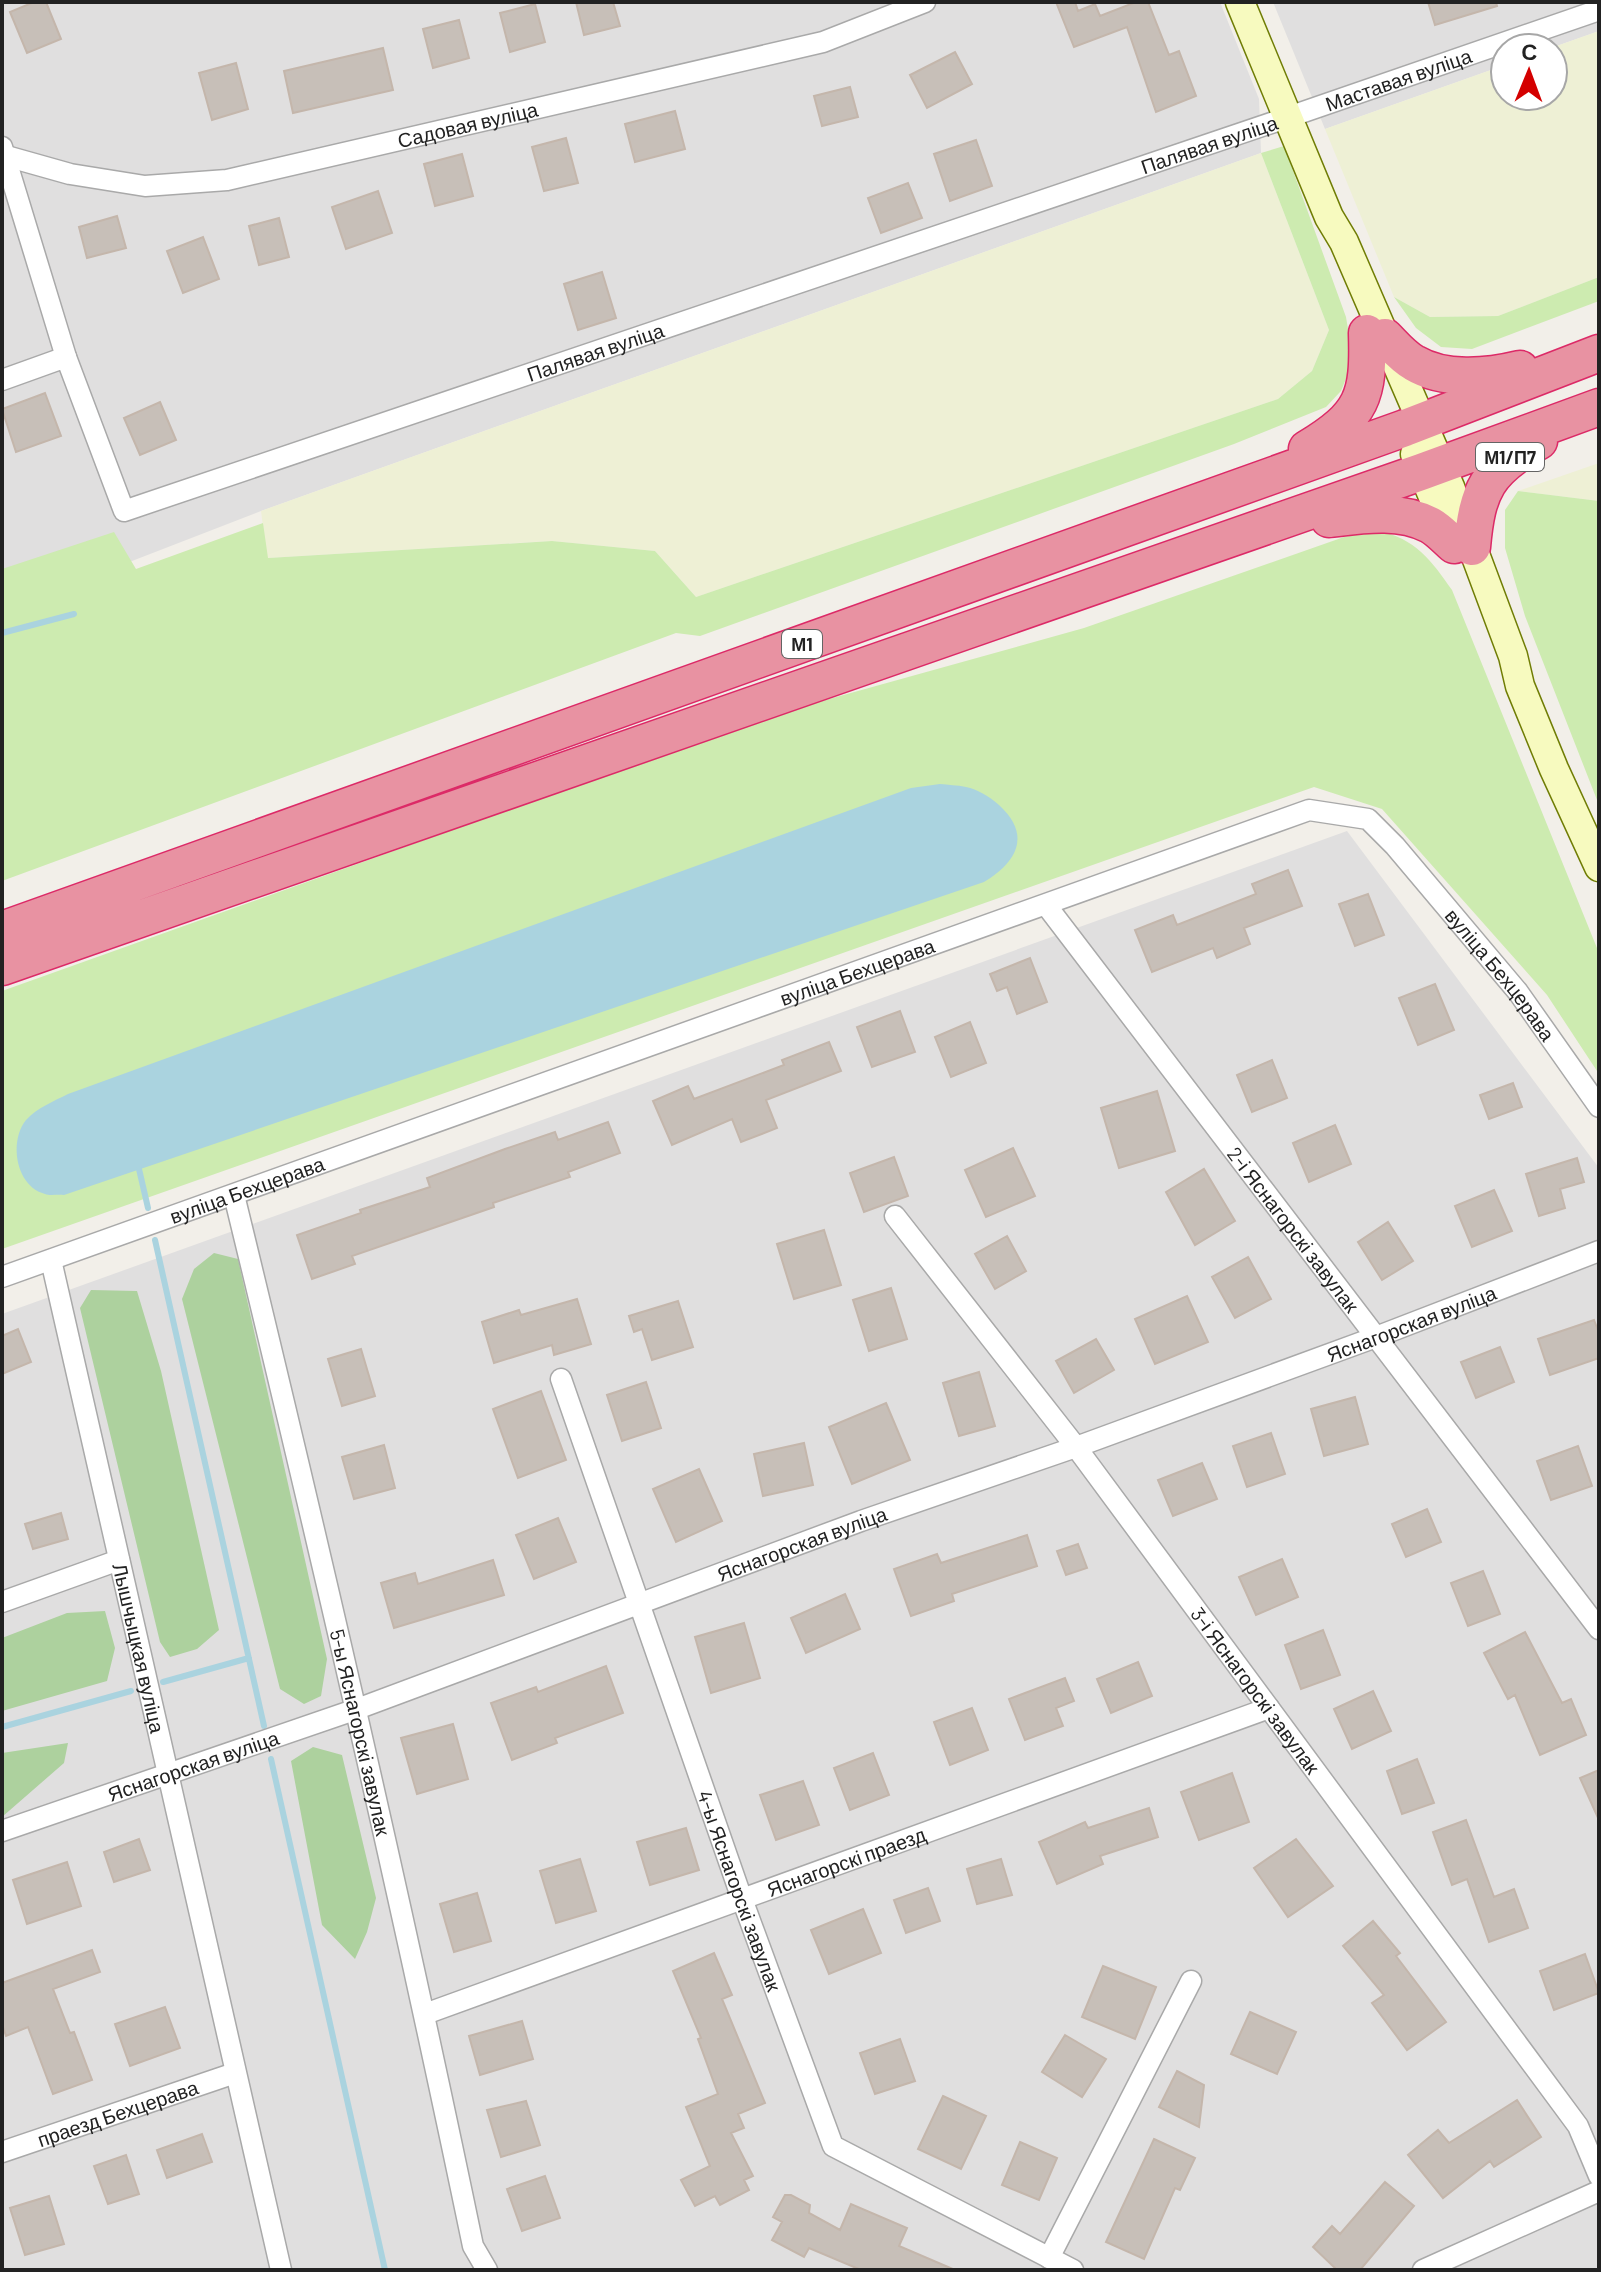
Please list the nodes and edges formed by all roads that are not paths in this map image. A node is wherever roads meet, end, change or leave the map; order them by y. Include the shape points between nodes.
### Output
1 (925, 2) edge
2 (1240, 2) edge
3 (1599, 10) edge
4 (1288, 117) junction
5 (3, 154) edge
6 (1376, 335) junction
7 (1599, 351) edge
8 (66, 357) junction
9 (2, 380) edge
10 (1599, 407) edge
11 (1413, 425) junction
12 (1431, 469) junction
13 (1252, 483) junction
14 (1264, 527) junction
15 (1463, 546) junction
16 (1599, 867) edge
17 (1046, 905) junction
18 (2, 930) edge
19 (2, 967) edge
20 (1599, 1107) edge
21 (234, 1195) junction
22 (895, 1216) dead end
23 (1599, 1251) edge
24 (51, 1260) junction
25 (2, 1277) edge
26 (1376, 1337) junction
27 (561, 1379) dead end
28 (1076, 1447) junction
29 (119, 1560) junction
30 (2, 1602) edge
31 (641, 1606) junction
32 (1599, 1629) edge
33 (1269, 1708) junction
34 (357, 1709) junction
35 (166, 1774) junction
36 (2, 1831) edge
37 (742, 1899) junction
38 (1191, 1981) dead end
39 (425, 2014) junction
40 (235, 2073) junction
41 (2, 2152) edge
42 (1599, 2176) edge
43 (1599, 2191) edge
44 (1049, 2258) junction
45 (281, 2270) edge
46 (487, 2270) edge
47 (1073, 2270) edge
48 (1423, 2270) edge

1 - 5 street, Садовая вуліца via 823,42 227,180 145,186 70,174
2 - 4 main road
3 - 4 street, Маставая вуліца
4 - 6 main road via 1329,217 1333,248
4 - 8 street, Палявая вуліца via 124,511
5 - 8 street
6 - 7 highway via 1412,363 1440,373 1508,371
6 - 11 main road
6 - 13 highway via 1354,414 1336,432
7 - 11 highway, М1
8 - 9 street
10 - 12 highway, М1
10 - 15 highway, М1/П7 via 1510,457 1484,488
11 - 12 main road, М1/П7
11 - 13 highway, М1
12 - 14 highway, М1
12 - 15 main road, М1/П7
13 - 18 highway, М1
14 - 15 highway via 1369,514 1405,516
14 - 19 highway, М1
15 - 16 main road, М1/П7 via 1503,661 1520,686
17 - 20 street, вуліца Бехцерава via 1309,810 1368,819 1518,992
17 - 21 street, вуліца Бехцерава
17 - 26 street, 2-і Яснагорскі завулак
21 - 24 street, вуліца Бехцерава
21 - 34 street, 5-ы Яснагорскі завулак
22 - 28 street, 3-і Яснагорскі завулак
23 - 26 street, Яснагорская вуліца
24 - 25 street, вуліца Бехцерава
24 - 29 street, Лышчыцкая вуліца
26 - 28 street, Яснагорская вуліца
26 - 32 street, 2-і Яснагорскі завулак
27 - 31 street, 4-ы Яснагорскі завулак
28 - 31 street, Яснагорская вуліца via 861,1521
28 - 33 street, 3-і Яснагорскі завулак
29 - 30 street
29 - 35 street, Лышчыцкая вуліца
31 - 34 street, Яснагорская вуліца
31 - 37 street, 4-ы Яснагорскі завулак
33 - 37 street, Яснагорскі праезд
33 - 42 street, 3-і Яснагорскі завулак via 1578,2126
34 - 35 street, Яснагорская вуліца
34 - 39 street, 5-ы Яснагорскі завулак
35 - 36 street, Яснагорская вуліца
35 - 40 street, Лышчыцкая вуліца
37 - 39 street, Яснагорскі праезд
37 - 44 street, 4-ы Яснагорскі завулак via 833,2146
38 - 44 street
39 - 46 street, 5-ы Яснагорскі завулак via 473,2246
40 - 41 street, праезд Бехцерава
40 - 45 street, Лышчыцкая вуліца
43 - 48 street
44 - 47 street, 4-ы Яснагорскі завулак

